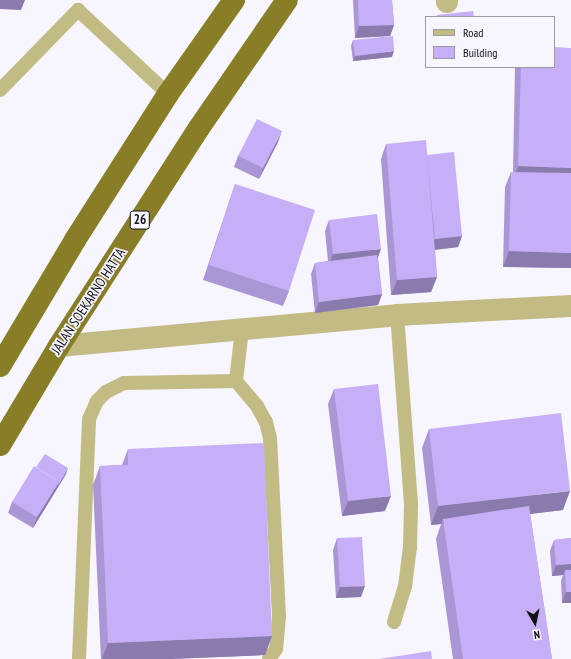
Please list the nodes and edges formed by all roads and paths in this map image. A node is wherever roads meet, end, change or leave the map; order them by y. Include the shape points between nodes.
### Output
1 (234, 0) edge
2 (287, 0) edge
3 (77, 5) edge
4 (0, 90) edge
5 (168, 94) junction
6 (571, 306) edge
7 (397, 315) junction
8 (242, 329) junction
9 (59, 346) junction
10 (3, 357) edge
11 (236, 381) junction
12 (0, 445) edge
13 (394, 622) dead end
14 (79, 659) edge
15 (269, 659) edge

1 - 5 highway
2 - 9 highway, JALAN SOEKARNO HATTA / 26 via 199,128
3 - 4 lane
3 - 5 lane
5 - 10 highway
6 - 7 street
7 - 8 street
7 - 13 lane via 411,504 410,548 405,587
8 - 9 street
8 - 11 lane
9 - 12 highway, JALAN SOEKARNO HATTA / 26
11 - 14 lane via 124,383 106,392 97,401 89,419
11 - 15 lane via 257,406 266,422 270,438 279,616 276,649

